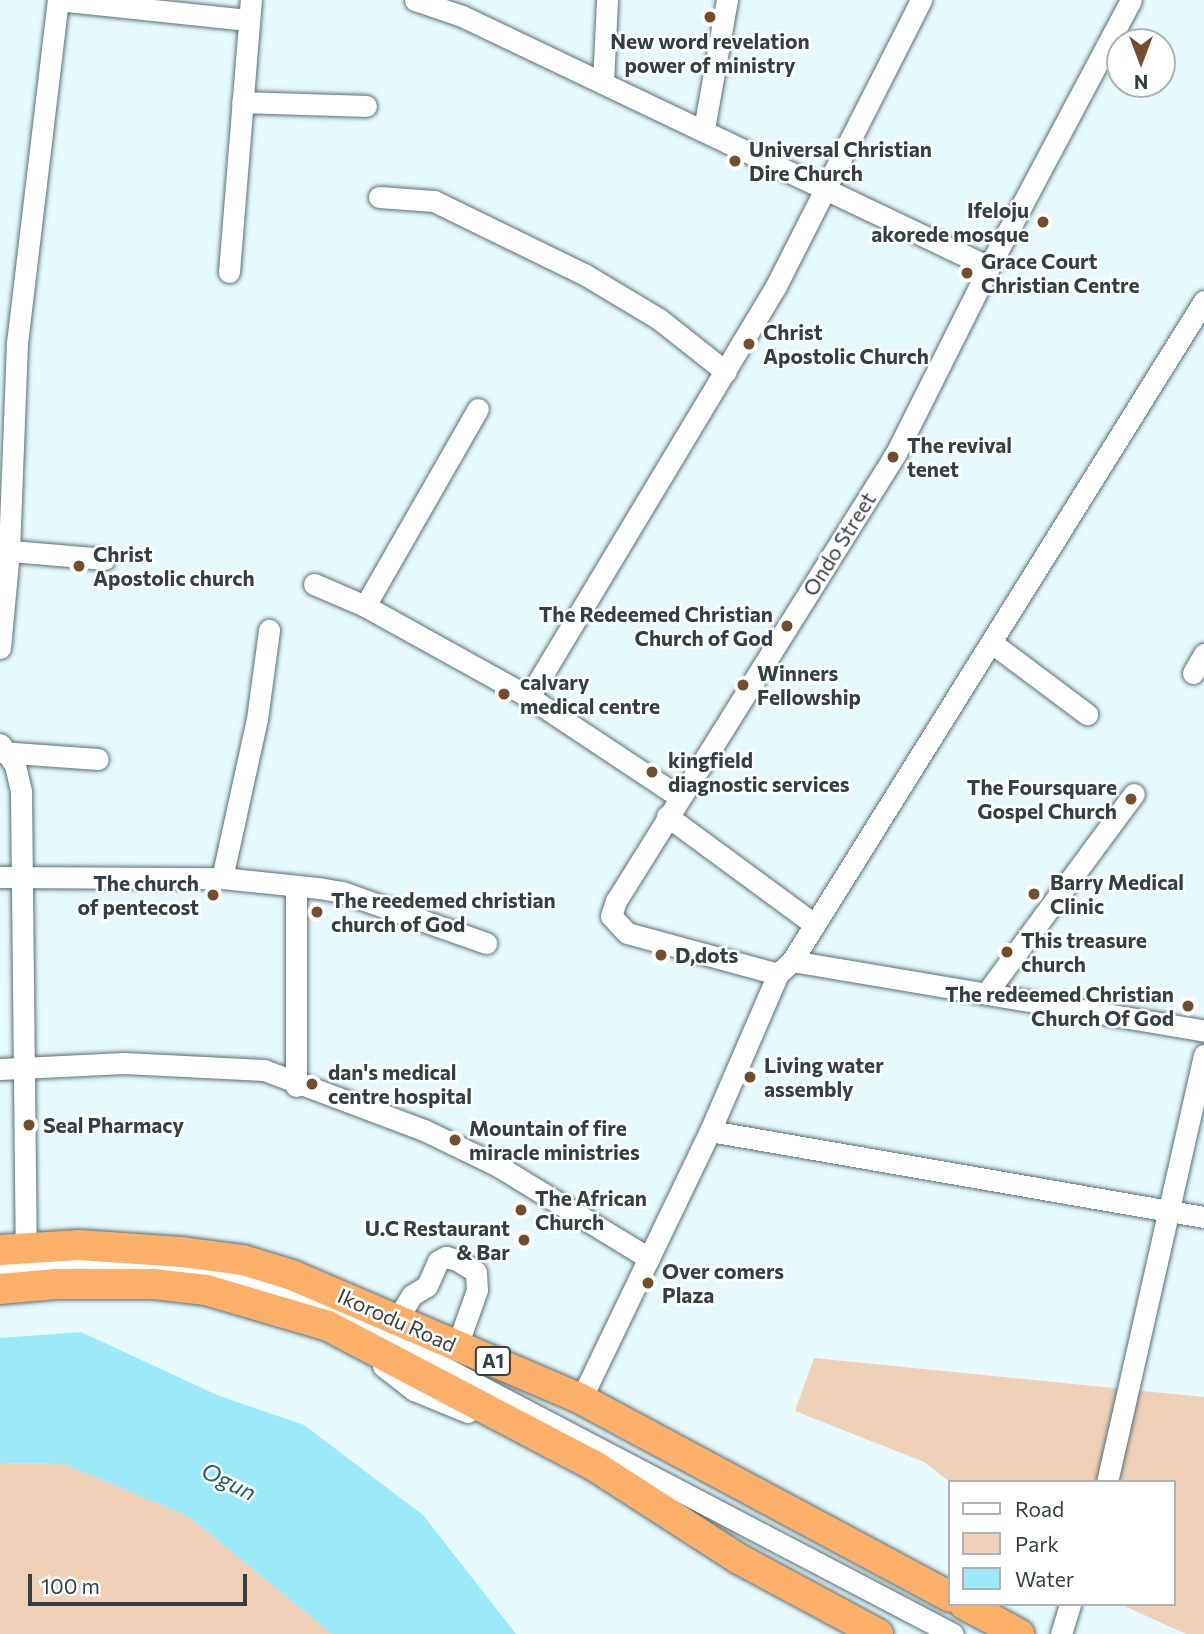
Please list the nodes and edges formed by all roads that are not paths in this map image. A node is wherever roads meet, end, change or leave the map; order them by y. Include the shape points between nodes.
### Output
1 (58, 0) edge
2 (415, 0) edge
3 (607, 0) edge
4 (727, 0) edge
5 (921, 0) edge
6 (1131, 0) edge
7 (250, 10) edge
8 (603, 83) junction
9 (242, 102) junction
10 (366, 106) dead end
11 (704, 129) junction
12 (826, 189) junction
13 (379, 197) dead end
14 (989, 267) junction
15 (229, 272) dead end
16 (1204, 301) edge
17 (8, 342) edge
18 (726, 372) junction
19 (478, 409) dead end
20 (5, 551) edge
21 (105, 559) dead end
22 (314, 584) dead end
23 (365, 606) junction
24 (269, 630) dead end
25 (992, 643) junction
26 (0, 648) edge
27 (1204, 654) edge
28 (1193, 673) dead end
29 (529, 697) junction
30 (1087, 714) dead end
31 (2, 750) edge
32 (98, 758) dead end
33 (1134, 794) dead end
34 (678, 796) junction
35 (667, 816) junction
36 (10, 877) edge
37 (222, 877) junction
38 (296, 887) junction
39 (814, 924) junction
40 (486, 943) dead end
41 (785, 968) junction
42 (988, 991) junction
43 (1204, 1031) edge
44 (1204, 1055) edge
45 (0, 1069) edge
46 (23, 1069) junction
47 (296, 1086) junction
48 (710, 1131) junction
49 (1169, 1212) junction
50 (1204, 1217) edge
51 (13, 1249) edge
52 (649, 1258) junction
53 (0, 1270) edge
54 (0, 1289) edge
55 (398, 1318) junction
56 (457, 1346) junction
57 (581, 1399) junction
58 (1107, 1480) edge
59 (948, 1596) edge
60 (968, 1606) edge
61 (1069, 1606) edge
62 (877, 1634) edge
63 (953, 1634) edge
64 (1019, 1634) edge
65 (1061, 1634) edge

1 - 7 street
1 - 17 street
2 - 8 street via 462,16
3 - 8 street
4 - 11 street
5 - 12 street
6 - 14 street, Ondo Street
7 - 9 street
8 - 11 street
9 - 10 street
9 - 15 street
11 - 12 street
12 - 14 street
12 - 18 street
13 - 18 street via 434,201 584,275 659,319
14 - 34 street, Ondo Street via 896,453
16 - 25 street
17 - 20 street
18 - 29 street
19 - 23 street
20 - 21 street
20 - 26 street
22 - 23 street
23 - 29 street
24 - 37 street via 257,719
25 - 30 street
25 - 39 street
27 - 28 street
29 - 34 street
31 - 32 street
31 - 36 street via 15,765 21,792
33 - 42 street
34 - 35 street, Ondo Street
35 - 39 street
35 - 41 street, Ondo Street via 616,901 611,916 617,927
36 - 37 street
36 - 46 street
37 - 38 street
38 - 40 street via 342,892
38 - 47 street
39 - 41 street
41 - 42 street, Ondo Street
41 - 48 street
42 - 43 street, Ondo Street
44 - 49 street
45 - 46 street
46 - 47 street via 124,1063 227,1065 264,1070
46 - 51 street
47 - 52 street via 424,1130 498,1166
48 - 49 street
48 - 52 street
49 - 50 street
49 - 58 street
51 - 55 highway, Ikorodu Road / A1 via 91,1245 243,1260
52 - 57 street
53 - 63 street via 44,1264 151,1265 259,1283 329,1307
54 - 62 highway, Ikorodu Road / A1 via 100,1282 206,1290 291,1312 360,1342 593,1465 791,1590
55 - 56 highway, Ikorodu Road / A1 via 429,1337
55 - 56 street via 412,1295 427,1286 438,1261 446,1257 457,1260 476,1272 477,1281
56 - 57 highway, Ikorodu Road / A1
57 - 59 highway, Ikorodu Road / A1
60 - 64 highway
61 - 65 street

